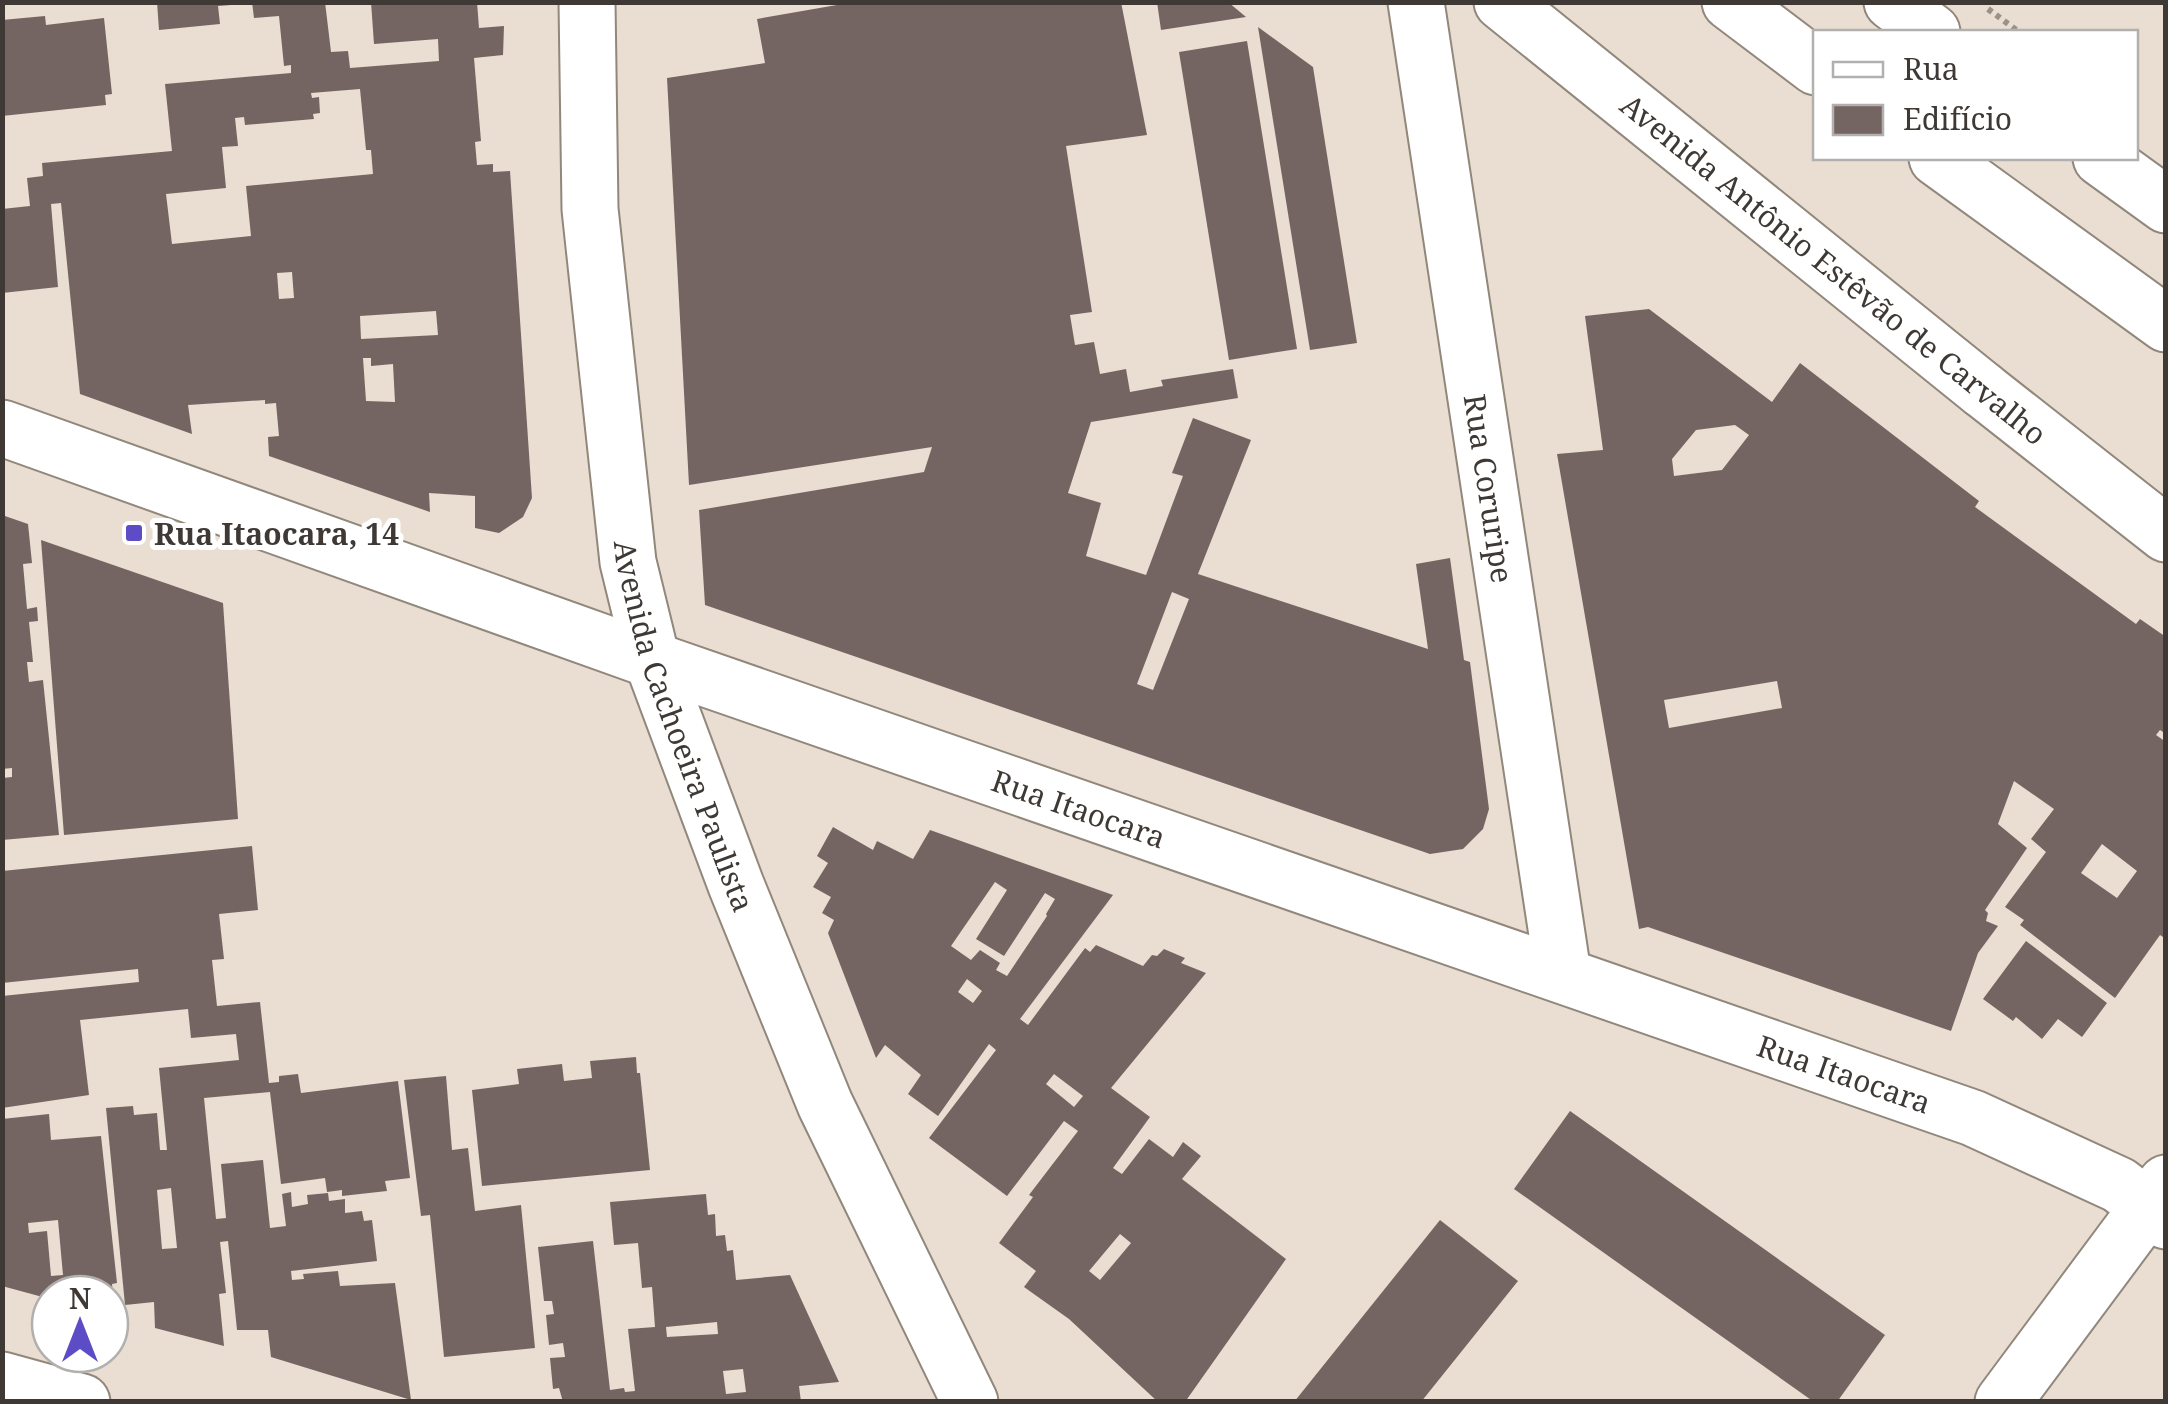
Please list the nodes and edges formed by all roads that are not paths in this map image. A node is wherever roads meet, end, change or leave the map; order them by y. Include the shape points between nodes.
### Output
1 (587, 2) edge
2 (1416, 2) edge
3 (1502, 2) edge
4 (1730, 2) edge
5 (1892, 2) edge
6 (1929, 30) edge
7 (1813, 65) edge
8 (1940, 160) edge
9 (2104, 160) edge
10 (2166, 206) edge
11 (2166, 324) edge
12 (2, 428) edge
13 (2166, 534) edge
14 (652, 660) junction
15 (1562, 974) junction
16 (2160, 1204) edge
17 (2, 1380) edge
18 (82, 1402) edge
19 (970, 1402) edge
20 (2004, 1402) edge

1 - 14 main road, Avenida Cachoeira Paulista via 590,209 628,562
2 - 15 main road, Rua Coruripe
3 - 13 main road, Avenida Antônio Estêvão de Carvalho
4 - 7 main road
5 - 6 main road
8 - 11 main road
9 - 10 main road
12 - 14 main road, Rua Itaocara
14 - 15 main road, Rua Itaocara
14 - 19 main road, Avenida Cachoeira Paulista via 825,1104
15 - 16 main road, Rua Itaocara via 1972,1118
16 - 20 main road
17 - 18 main road

